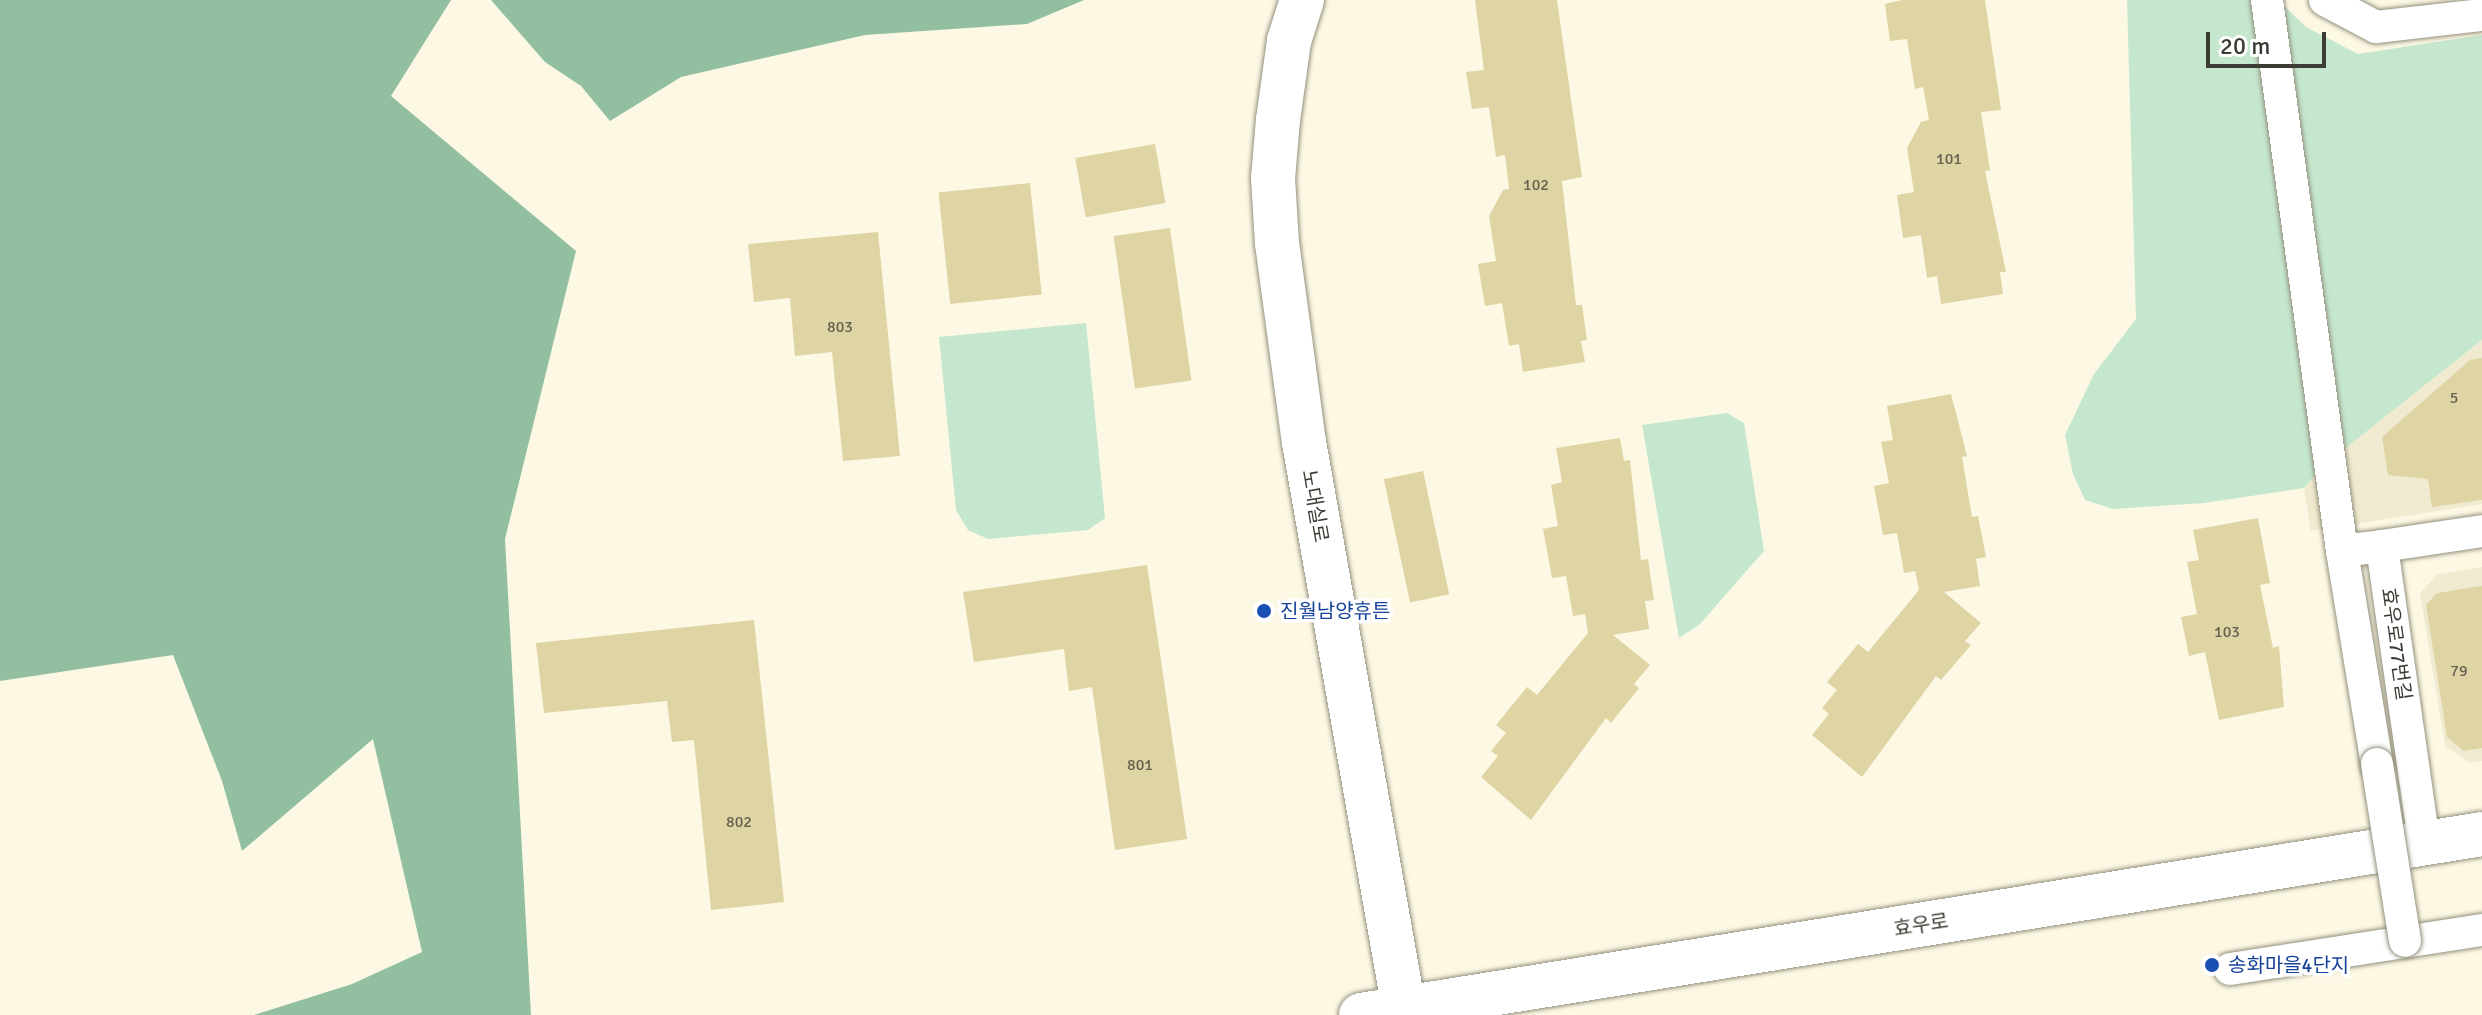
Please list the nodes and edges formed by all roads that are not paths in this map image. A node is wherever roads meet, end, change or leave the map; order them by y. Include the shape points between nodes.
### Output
1 (1302, 0) edge
2 (2267, 0) edge
3 (2325, 0) edge
4 (2482, 15) edge
5 (2482, 531) edge
6 (2382, 546) junction
7 (2342, 551) junction
8 (2482, 834) edge
9 (2424, 842) junction
10 (2482, 930) edge
11 (2405, 941) junction
12 (2230, 969) dead end
13 (1404, 1012) edge
14 (1361, 1015) edge

1 - 13 main road, 노대실로 via 1289,41 1278,120 1273,178 1277,243 1304,442
2 - 7 street
3 - 4 street via 2376,27
5 - 6 street
6 - 7 street
6 - 9 street, 효우로77번길
7 - 11 street, bridge
8 - 9 main road, 효우로
9 - 13 main road, 효우로
10 - 11 street
11 - 12 street
13 - 14 main road, 효우로

